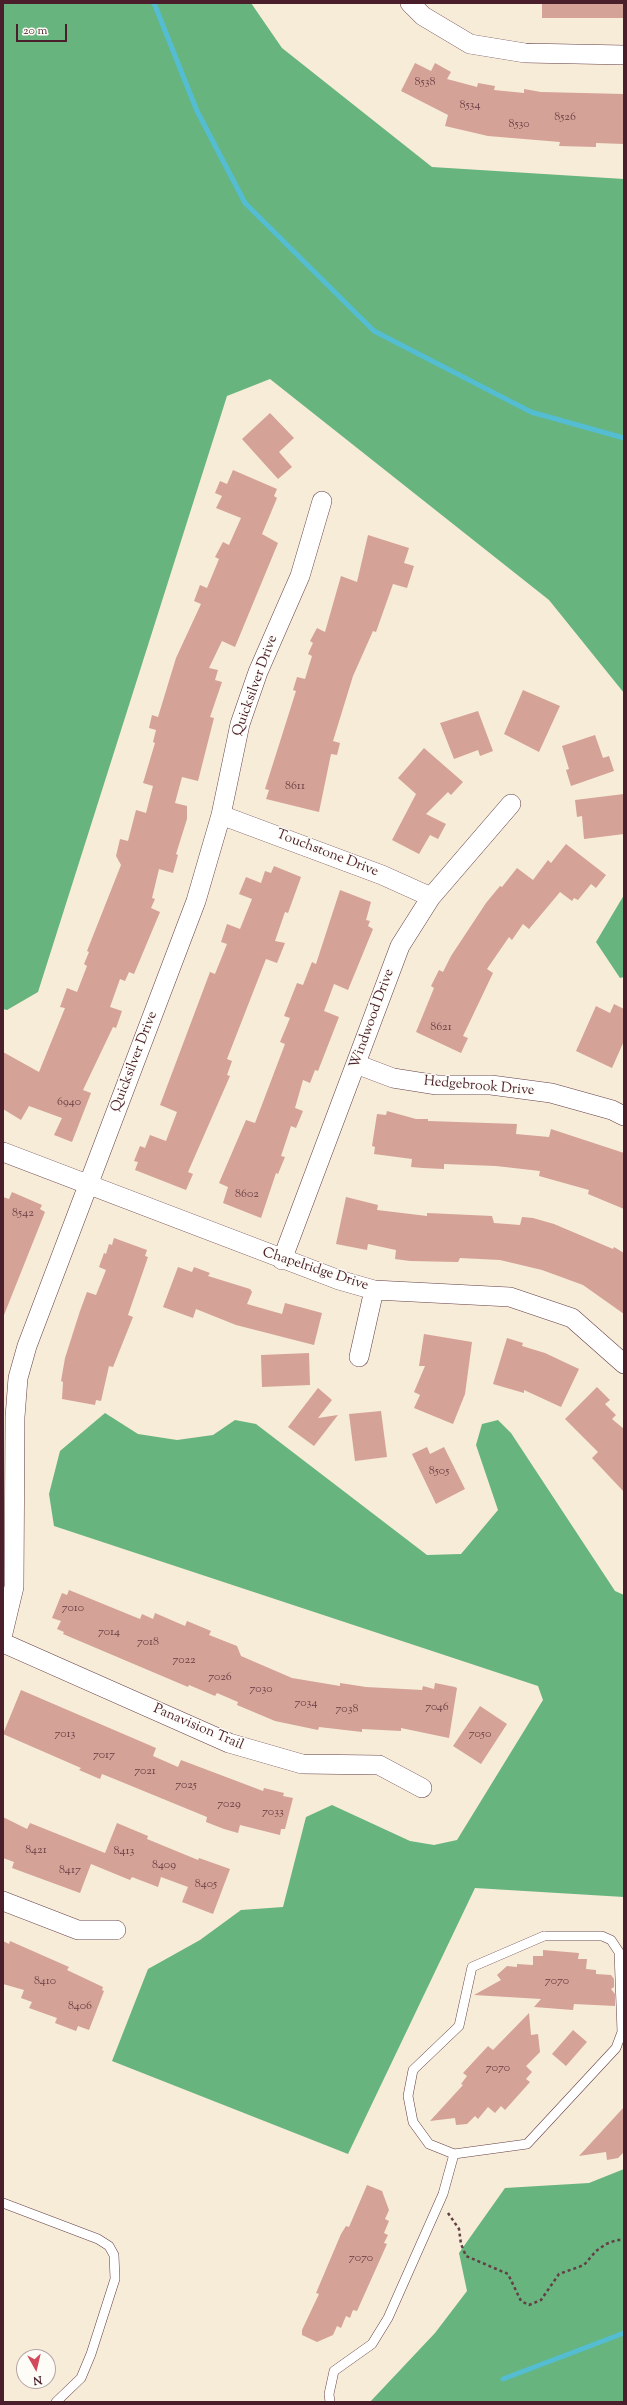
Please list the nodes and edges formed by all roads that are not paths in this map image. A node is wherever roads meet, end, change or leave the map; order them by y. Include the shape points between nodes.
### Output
1 (410, 3) edge
2 (624, 55) edge
3 (322, 501) dead end
4 (511, 804) dead end
5 (221, 815) junction
6 (431, 897) junction
7 (356, 1064) junction
8 (624, 1116) edge
9 (3, 1152) edge
10 (87, 1186) junction
11 (282, 1260) junction
12 (374, 1290) junction
13 (359, 1357) dead end
14 (624, 1364) edge
15 (3, 1633) edge
16 (3, 1643) edge
17 (422, 1788) dead end
18 (3, 1901) edge
19 (116, 1930) dead end
20 (454, 2154) junction
21 (3, 2203) edge
22 (56, 2402) edge
23 (330, 2402) edge

1 - 2 street via 423,16 470,44 525,53
3 - 5 street, Quicksilver Drive via 300,576 258,672 240,724
4 - 6 street, Windwood Drive
5 - 6 street, Touchstone Drive via 382,875
5 - 10 street, Quicksilver Drive via 196,902
6 - 7 street, Windwood Drive via 400,946
7 - 8 street, Hedgebrook Drive via 393,1078 430,1084 491,1085 551,1093 612,1110
7 - 11 street, Windwood Drive
9 - 10 street, Chapelridge Drive
10 - 11 street, Chapelridge Drive
10 - 15 street, Quicksilver Drive via 27,1346 18,1378 15,1417 14,1587
11 - 12 street, Chapelridge Drive
12 - 13 street
12 - 14 street, Chapelridge Drive via 510,1297 572,1318
16 - 17 street, Panavision Trail via 229,1743 302,1764 379,1765
18 - 19 street via 78,1930
20 - 20 lane via 429,2144 413,2122 408,2096 413,2070 459,2026 472,1967 544,1936 602,1936 611,1940 619,1952 622,2032 616,2048 527,2144
20 - 23 lane via 438,2206 388,2318 372,2344 334,2371 329,2394
21 - 22 lane via 98,2239 108,2246 114,2255 115,2278 91,2354 81,2378

